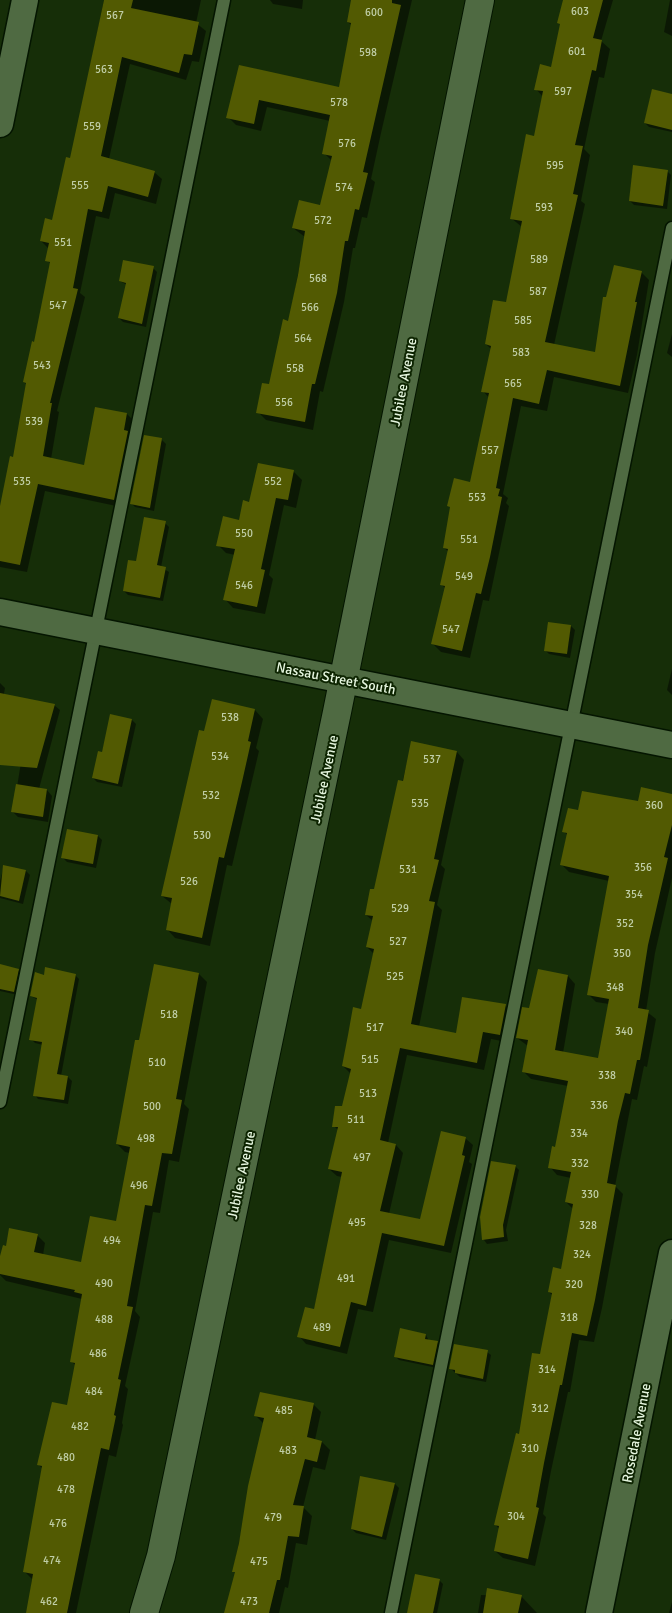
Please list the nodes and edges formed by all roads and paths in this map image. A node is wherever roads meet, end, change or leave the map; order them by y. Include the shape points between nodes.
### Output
1 (25, 0) edge
2 (224, 0) edge
3 (480, 0) edge
4 (0, 124) edge
5 (672, 228) edge
6 (0, 612) edge
7 (96, 631) junction
8 (344, 680) junction
9 (572, 725) junction
10 (672, 744) edge
11 (0, 1102) edge
12 (672, 1253) edge
13 (161, 1556) junction
14 (144, 1613) edge
15 (154, 1613) edge
16 (391, 1613) edge
17 (599, 1613) edge

1 - 4 street
2 - 7 lane
3 - 8 main road, Jubilee Avenue
5 - 9 lane
6 - 7 street, Nassau Street South
7 - 8 street, Nassau Street South
7 - 11 lane
8 - 9 street, Nassau Street South
8 - 13 main road, Jubilee Avenue
9 - 10 street, Nassau Street South
9 - 16 lane
12 - 17 street, Rosedale Avenue
13 - 14 main road, Jubilee Avenue
13 - 15 main road, Jubilee Avenue

